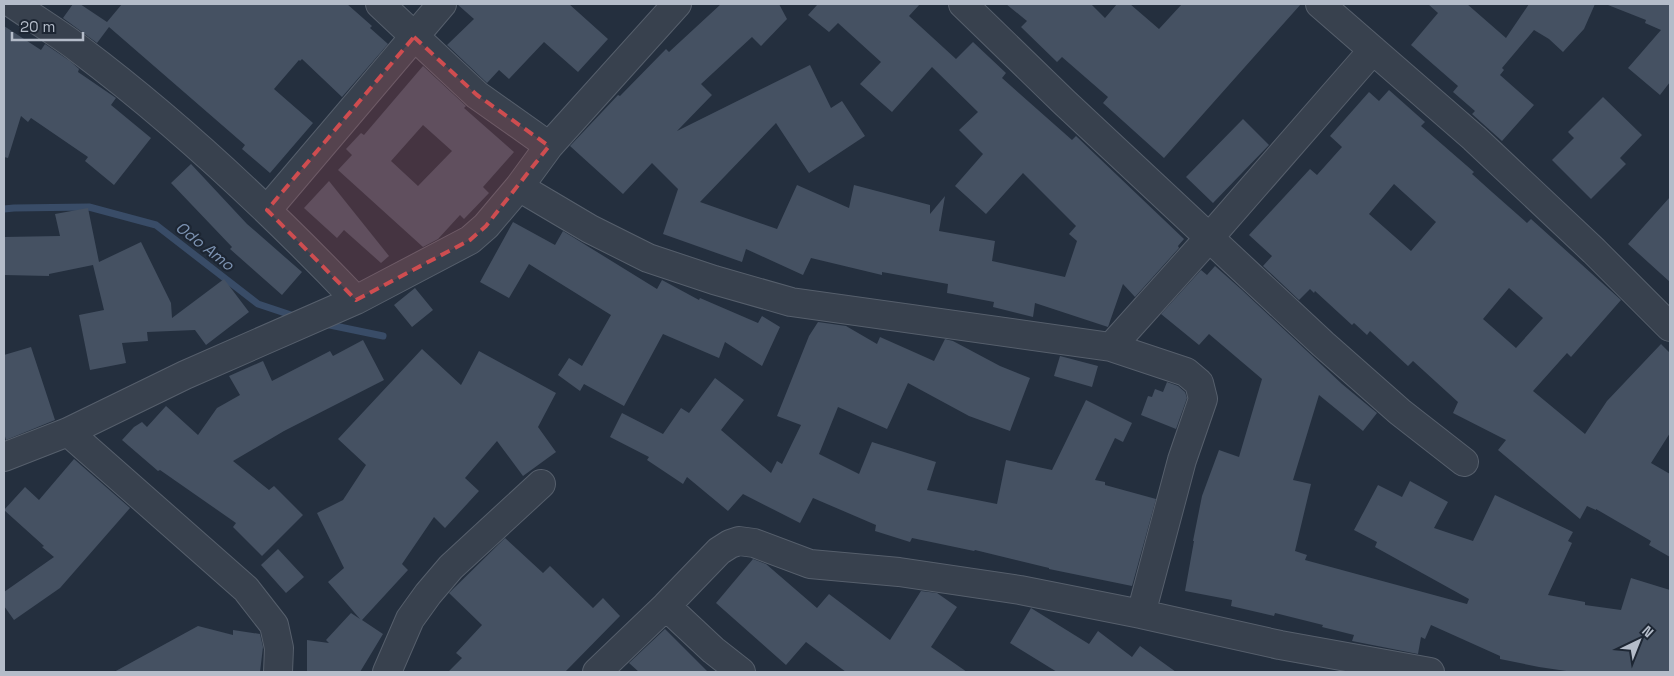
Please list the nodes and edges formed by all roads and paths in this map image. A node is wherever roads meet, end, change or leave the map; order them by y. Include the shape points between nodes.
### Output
1 (13, 4) edge
2 (380, 4) edge
3 (442, 4) edge
4 (677, 4) edge
5 (963, 4) edge
6 (1320, 4) edge
7 (414, 37) junction
8 (1373, 50) junction
9 (549, 146) junction
10 (519, 187) junction
11 (267, 210) junction
12 (1209, 238) junction
13 (356, 300) junction
14 (1670, 327) edge
15 (1111, 347) junction
16 (68, 432) junction
17 (4, 457) edge
18 (1464, 462) dead end
19 (541, 484) dead end
20 (666, 606) junction
21 (1141, 614) junction
22 (278, 672) edge
23 (387, 672) edge
24 (597, 672) edge
25 (741, 672) edge
26 (1430, 672) edge

1 - 11 street via 78,48 164,117
2 - 7 street
3 - 7 street
4 - 9 street
5 - 12 street
6 - 8 street
7 - 9 street via 478,95
7 - 11 street
8 - 12 street
8 - 14 street via 1474,138 1594,250
9 - 10 street
10 - 13 street via 470,240
10 - 15 street via 590,229 648,258 791,302
11 - 13 street
12 - 15 street
12 - 18 street via 1400,412
13 - 16 street via 184,375
15 - 21 street via 1186,372 1199,383 1202,399 1182,460
16 - 17 street
16 - 22 street via 246,589 274,625 279,648
19 - 23 street via 451,567 428,594 410,619
20 - 21 street via 720,551 739,541 754,543 810,564 899,572 1020,590
20 - 24 street
20 - 25 street
21 - 26 street via 1280,645

